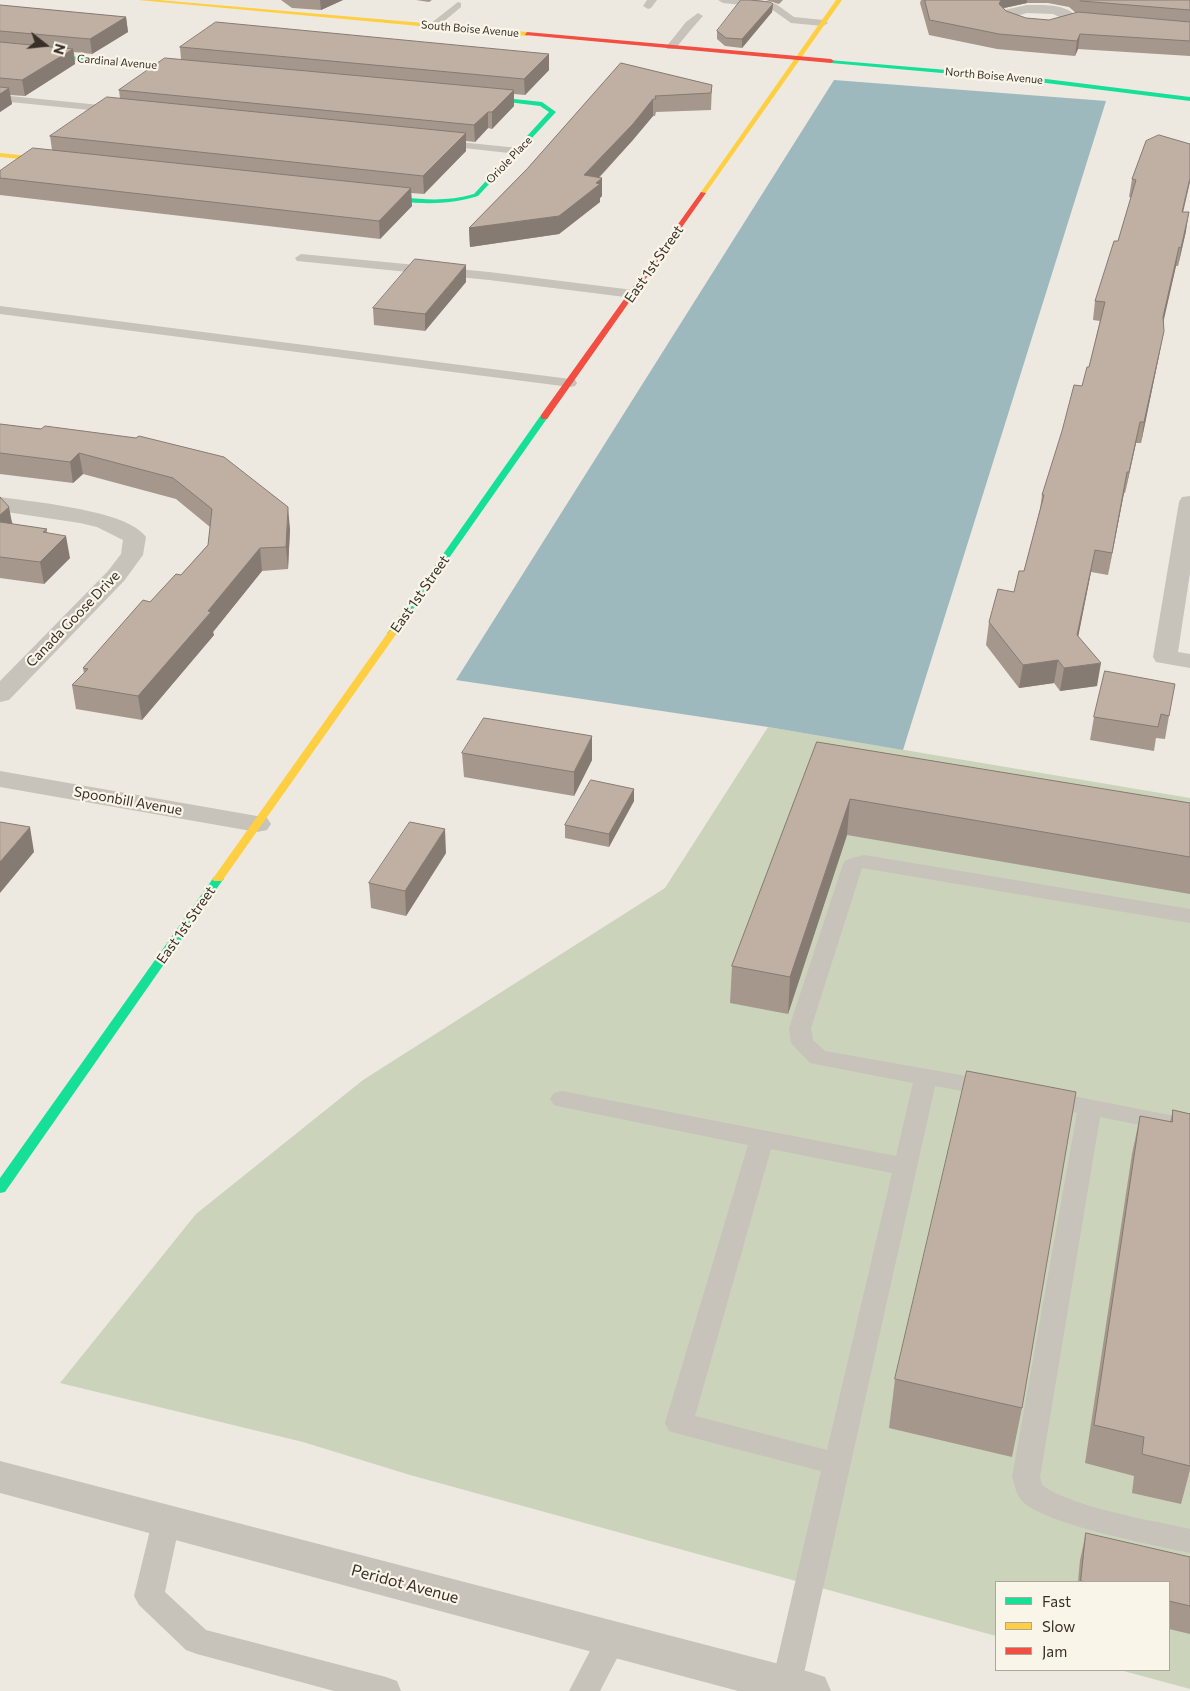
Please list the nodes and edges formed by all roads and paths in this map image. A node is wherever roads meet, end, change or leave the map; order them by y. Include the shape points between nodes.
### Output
1 (141, 0) edge
2 (723, 0) edge
3 (839, 0) edge
4 (458, 5) dead end
5 (698, 16) dead end
6 (823, 23) junction
7 (433, 26) junction
8 (671, 48) junction
9 (0, 51) edge
10 (798, 59) junction
11 (203, 71) edge
12 (462, 96) edge
13 (0, 98) edge
14 (1190, 99) edge
15 (130, 111) edge
16 (424, 142) edge
17 (518, 151) junction
18 (0, 155) edge
19 (69, 162) edge
20 (364, 194) edge
21 (300, 258) dead end
22 (633, 294) junction
23 (0, 310) edge
24 (570, 384) junction
25 (1190, 502) edge
26 (0, 504) edge
27 (1190, 661) edge
28 (0, 695) edge
29 (0, 779) edge
30 (257, 824) junction
31 (1190, 916) edge
32 (926, 1076) junction
33 (562, 1099) dead end
34 (1090, 1107) junction
35 (1190, 1127) edge
36 (762, 1139) junction
37 (906, 1167) junction
38 (0, 1188) edge
39 (837, 1464) junction
40 (0, 1477) edge
41 (166, 1522) junction
42 (1190, 1541) edge
43 (612, 1639) junction
44 (793, 1689) edge
45 (386, 1691) edge
46 (584, 1691) edge

1 - 7 main road, South Boise Avenue
2 - 6 lane via 760,3 773,6 791,20
3 - 6 main road, East 1st Street
4 - 7 lane
5 - 8 lane
6 - 10 main road, East 1st Street
7 - 8 main road, South Boise Avenue
8 - 10 main road, South Boise Avenue
9 - 11 main road, Cardinal Avenue
10 - 14 main road, North Boise Avenue via 1030,79
10 - 22 main road, East 1st Street
12 - 17 main road, Oriole Place via 532,102 550,108 553,112
13 - 15 lane
16 - 17 lane
17 - 20 main road, Oriole Place via 476,195 457,202
18 - 19 main road
21 - 22 lane
22 - 24 main road, East 1st Street
23 - 24 lane
24 - 30 main road, East 1st Street
25 - 27 street via 1165,657
26 - 28 street, Canada Goose Drive via 105,522 135,538 132,555 116,576
29 - 30 street, Spoonbill Avenue
30 - 38 main road, East 1st Street
31 - 32 lane via 864,861 853,864 800,1028 802,1044 818,1058
32 - 34 lane
32 - 37 lane
33 - 36 lane
34 - 35 lane
34 - 42 lane via 1026,1477 1032,1492 1042,1500 1070,1511
36 - 37 lane
36 - 39 lane via 679,1423
37 - 39 lane
39 - 44 lane
40 - 41 street, Peridot Avenue
41 - 43 street, Peridot Avenue
41 - 45 lane via 149,1596 198,1641
43 - 44 street, Peridot Avenue
43 - 46 lane

